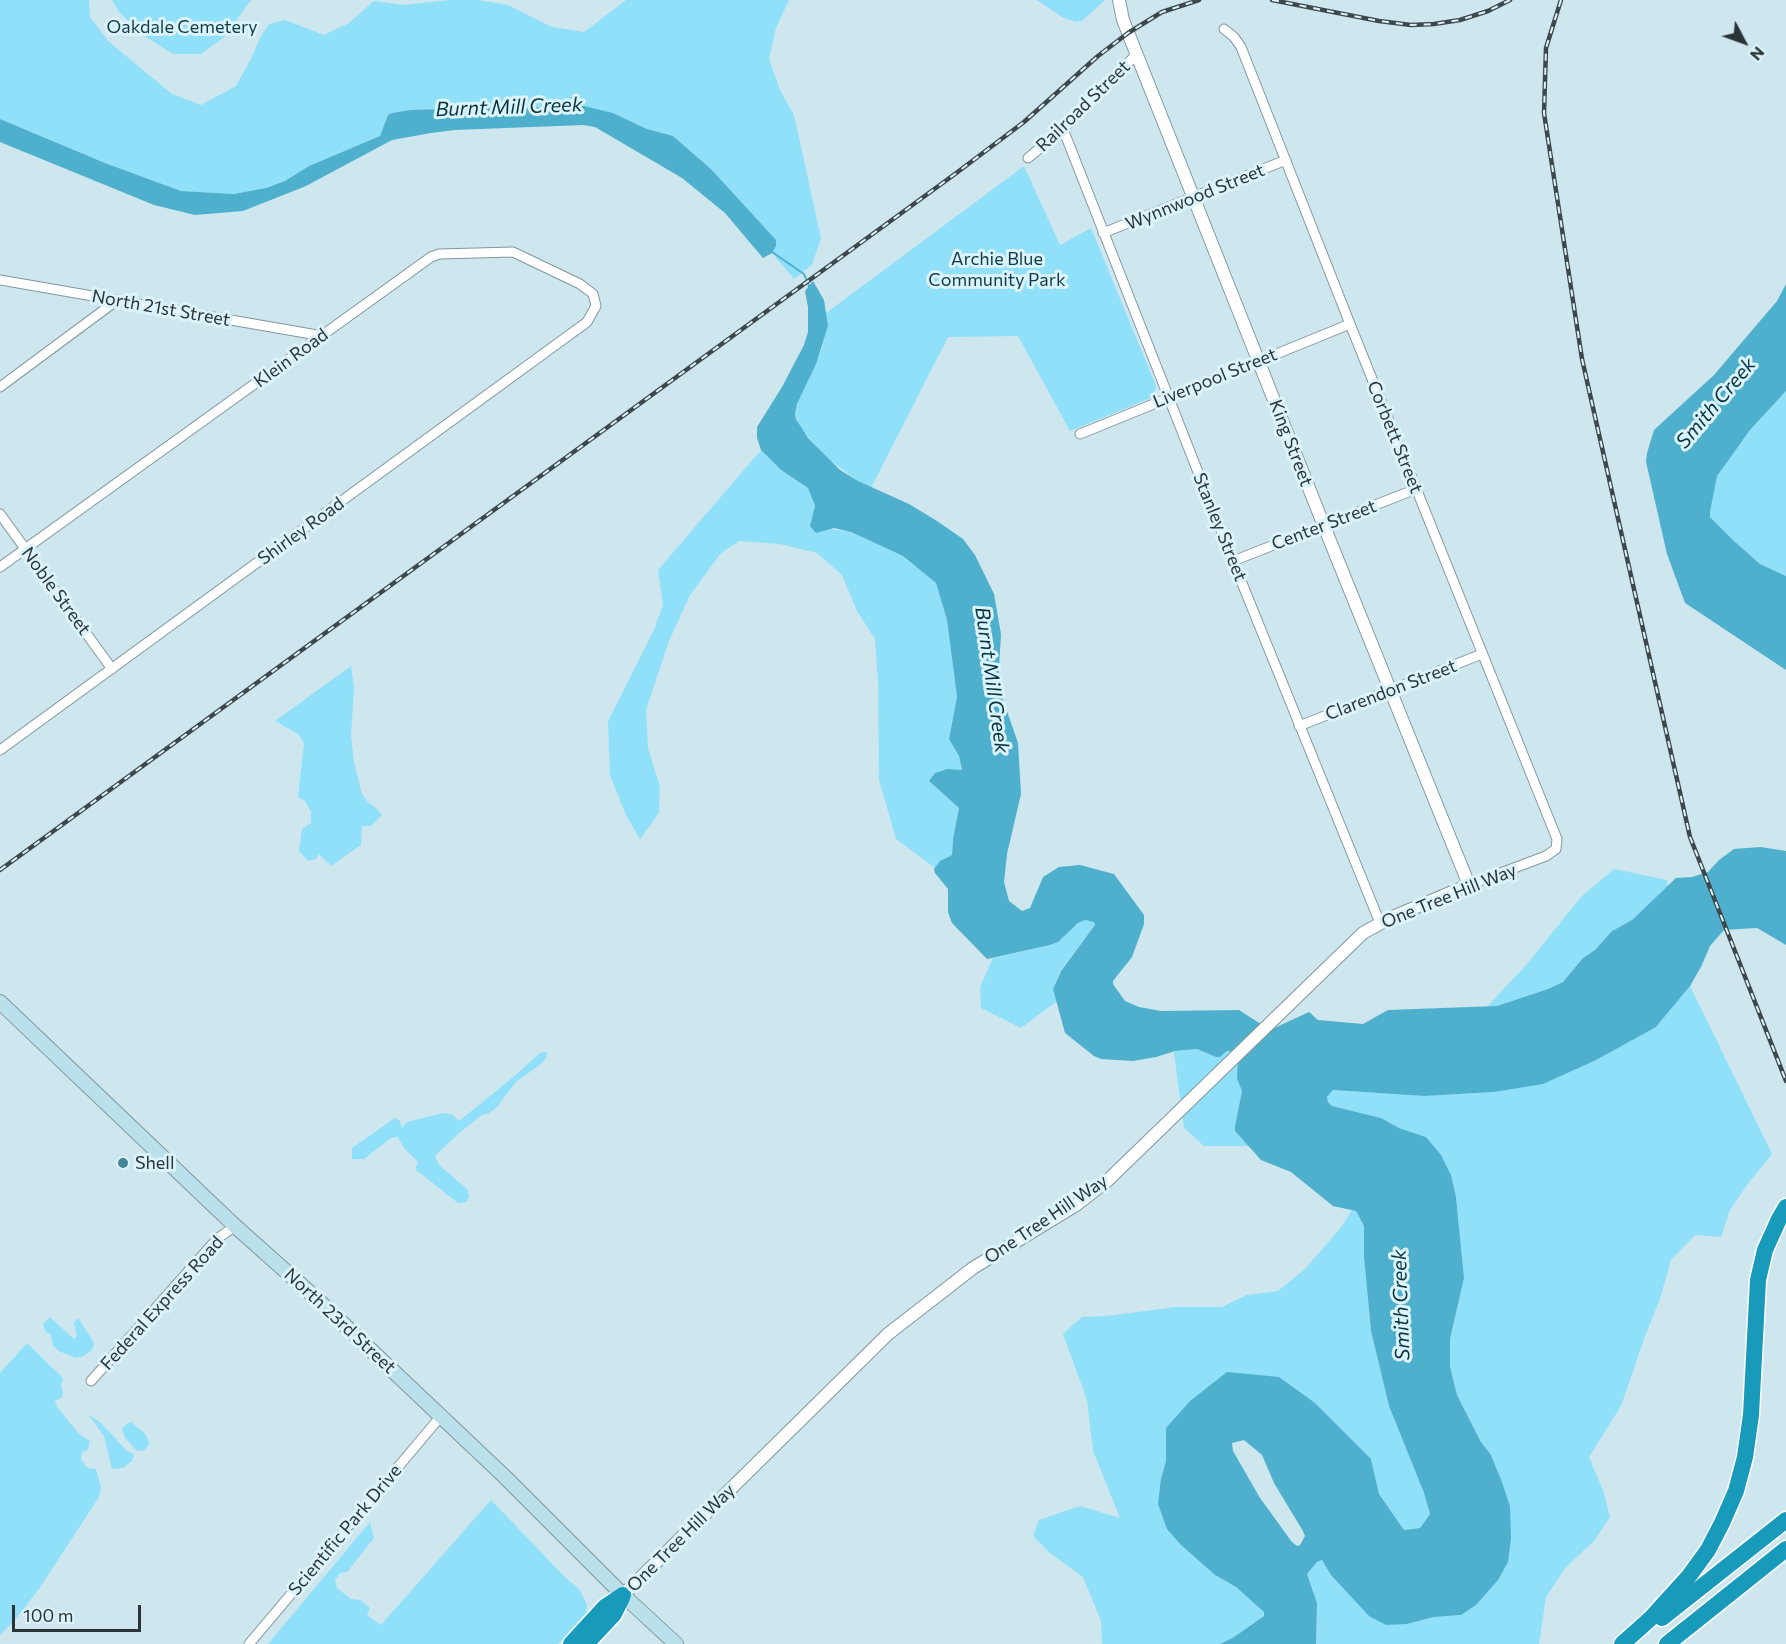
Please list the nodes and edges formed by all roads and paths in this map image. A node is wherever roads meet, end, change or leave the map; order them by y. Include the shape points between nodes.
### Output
1 (1119, 0) edge
2 (1224, 29) dead end
3 (1137, 54) junction
4 (1063, 129) junction
5 (1028, 158) dead end
6 (1286, 160) junction
7 (1194, 196) junction
8 (1103, 233) junction
9 (0, 280) edge
10 (116, 301) junction
11 (596, 306) joint
12 (1350, 324) junction
13 (323, 336) junction
14 (1259, 361) junction
15 (0, 387) edge
16 (1168, 397) junction
17 (1080, 434) dead end
18 (1416, 489) junction
19 (0, 514) edge
20 (1324, 526) junction
21 (25, 549) junction
22 (1233, 561) junction
23 (0, 567) edge
24 (1482, 654) junction
25 (112, 669) junction
26 (1391, 689) junction
27 (1299, 726) junction
28 (0, 750) edge
29 (1556, 849) joint
30 (1469, 885) junction
31 (1380, 923) junction
32 (0, 1002) edge
33 (1786, 1207) edge
34 (235, 1226) junction
35 (91, 1381) dead end
36 (441, 1416) junction
37 (1786, 1520) edge
38 (1786, 1549) edge
39 (623, 1595) junction
40 (249, 1644) edge
41 (571, 1644) edge
42 (586, 1644) edge
43 (676, 1644) edge
44 (1622, 1644) edge
45 (1667, 1644) edge

1 - 3 street, King Street
2 - 6 street, Corbett Street via 1241,47
3 - 4 street, Railroad Street
3 - 7 street, King Street
4 - 5 street, Railroad Street
4 - 8 street, Stanley Street
6 - 7 street, Wynnwood Street
6 - 12 street, Corbett Street
7 - 8 street, Wynnwood Street
7 - 14 street, King Street
8 - 16 street, Stanley Street
9 - 10 street, North 21st Street
10 - 13 street, North 21st Street
10 - 15 street
11 - 13 street, Klein Road via 588,289 513,252 439,255
11 - 25 street, Shirley Road via 587,322
12 - 14 street, Liverpool Street
12 - 18 street, Corbett Street
13 - 21 street, Klein Road
14 - 16 street, Liverpool Street
14 - 20 street, King Street
16 - 17 street, Liverpool Street
16 - 22 street, Stanley Street
18 - 20 street, Center Street
18 - 24 street, Corbett Street
19 - 21 street, Noble Street
20 - 22 street, Center Street
20 - 26 street, King Street
21 - 23 street, Klein Road
21 - 25 street, Noble Street
22 - 27 street, Stanley Street
24 - 26 street, Clarendon Street
24 - 29 street, Corbett Street via 1557,838
25 - 28 street, Shirley Road
26 - 27 street, Clarendon Street
26 - 30 street, King Street
27 - 31 street, Stanley Street
29 - 30 street, One Tree Hill Way
30 - 31 street, One Tree Hill Way
31 - 39 street, One Tree Hill Way via 1354,942 1107,1181 974,1268 888,1334
32 - 34 main road, North 23rd Street
33 - 44 highway via 1765,1250 1758,1280 1751,1415 1736,1491 1708,1550 1689,1576
34 - 35 street, Federal Express Road via 217,1239
34 - 36 main road, North 23rd Street
36 - 39 main road, North 23rd Street
36 - 40 street, Scientific Park Drive
37 - 44 highway via 1664,1617
38 - 45 highway
39 - 41 highway via 605,1607
39 - 42 highway via 614,1614
39 - 43 main road, North 23rd Street

